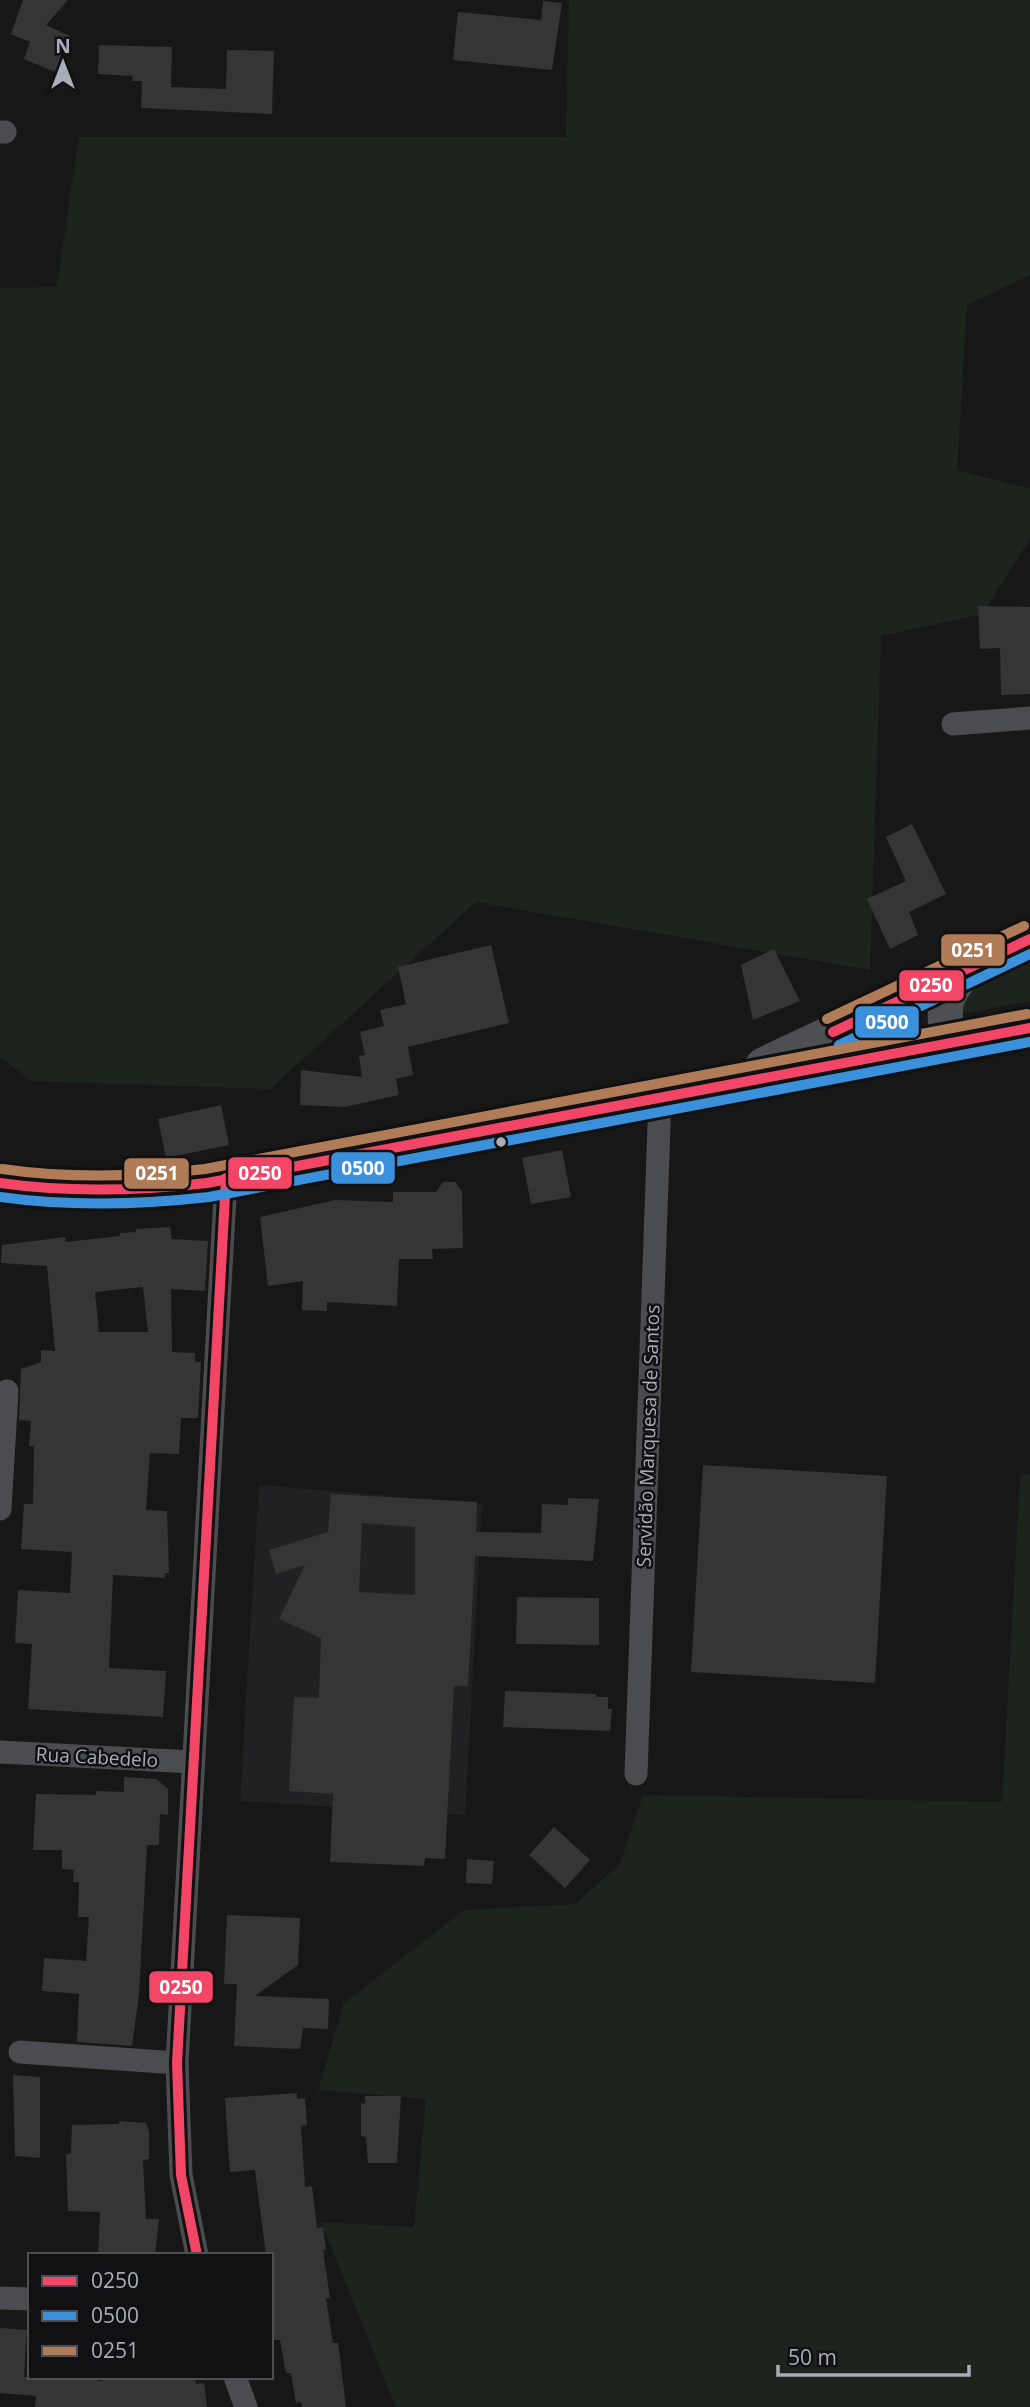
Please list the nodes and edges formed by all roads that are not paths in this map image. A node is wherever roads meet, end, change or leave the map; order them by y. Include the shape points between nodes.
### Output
1 (1030, 718) edge
2 (953, 724) dead end
3 (1030, 939) edge
4 (972, 967) junction
5 (1030, 1028) edge
6 (948, 1043) junction
7 (719, 1086) junction
8 (660, 1098) junction
9 (226, 1178) junction
10 (0, 1183) edge
11 (7, 1391) dead end
12 (0, 1509) edge
13 (0, 1752) edge
14 (193, 1762) junction
15 (636, 1774) dead end
16 (20, 2052) dead end
17 (177, 2063) junction
18 (197, 2253) edge
19 (0, 2298) edge
20 (28, 2299) edge
21 (236, 2379) edge
22 (246, 2407) edge

1 - 2 street
3 - 4 main road
4 - 6 main road via 950,988 944,1007
4 - 7 main road
5 - 6 main road
6 - 7 main road
7 - 8 main road
8 - 9 main road
8 - 15 street, Servidão Marquesa de Santos
9 - 10 main road via 115,1193 73,1193
9 - 14 street
11 - 12 street
13 - 14 street, Rua Cabedelo
14 - 17 street
16 - 17 street
17 - 18 street via 181,2175
19 - 20 street
21 - 22 street

